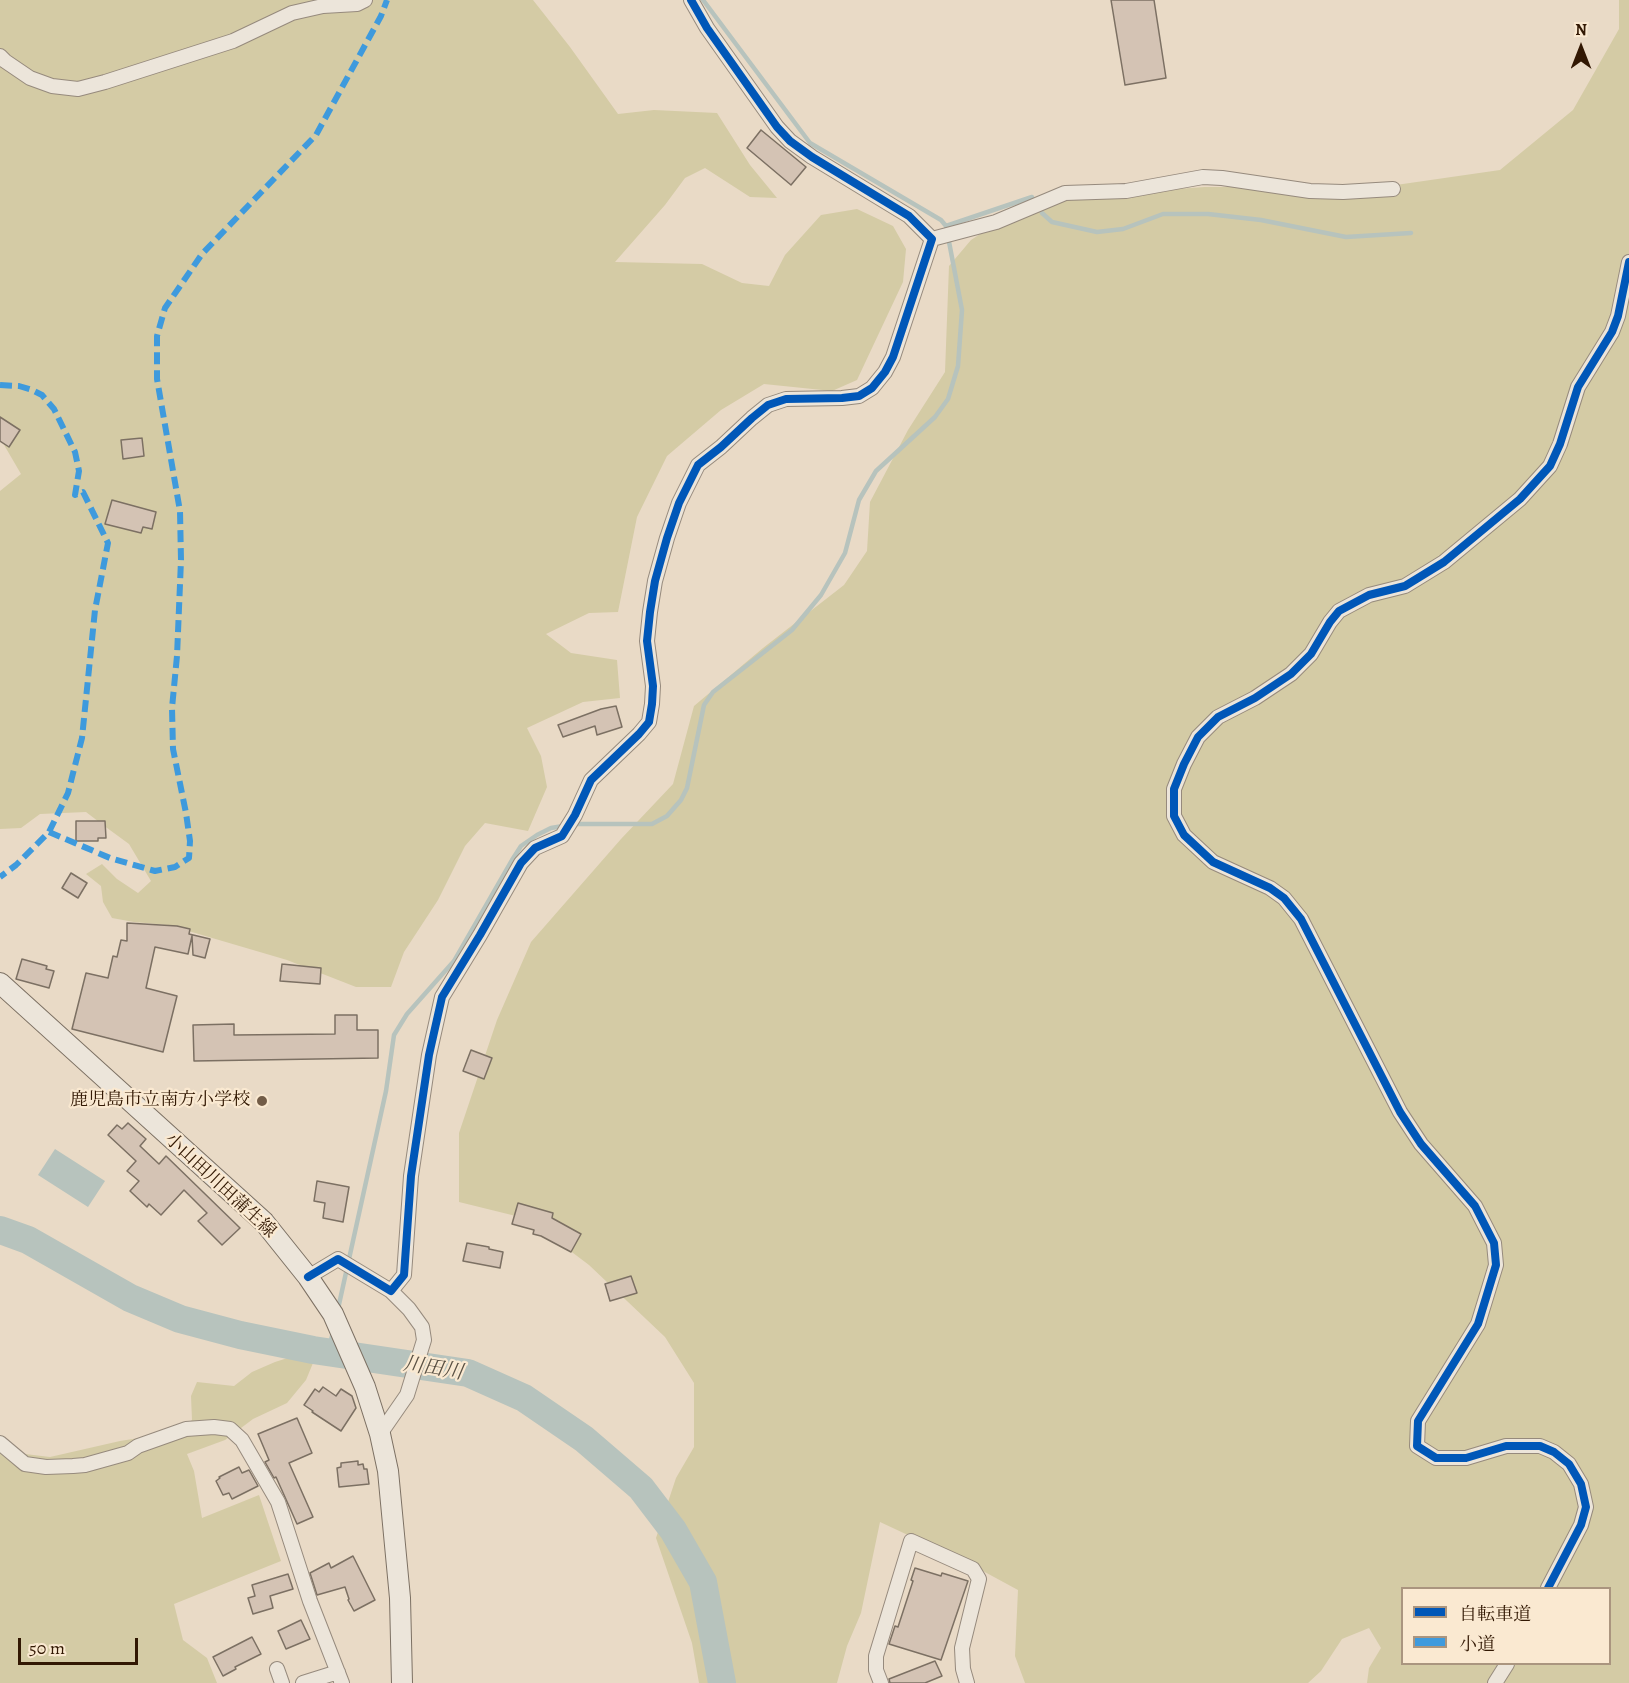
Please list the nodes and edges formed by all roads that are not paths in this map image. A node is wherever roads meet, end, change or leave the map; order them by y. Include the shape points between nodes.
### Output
1 (365, 0) edge
2 (691, 0) edge
3 (0, 56) edge
4 (1393, 189) dead end
5 (944, 236) junction
6 (1629, 262) edge
7 (0, 983) edge
8 (308, 1277) junction
9 (391, 1291) junction
10 (380, 1434) junction
11 (0, 1443) edge
12 (1549, 1587) edge
13 (1506, 1665) edge
14 (277, 1669) dead end
15 (339, 1677) edge
16 (282, 1683) edge
17 (303, 1683) edge
18 (402, 1683) edge
19 (881, 1683) edge
20 (967, 1683) edge
21 (1496, 1683) edge

1 - 3 street via 292,13 233,41 78,89 30,78
2 - 5 street via 790,141
4 - 5 street via 1310,191 1203,177 1126,191 1065,193 996,222
5 - 9 street via 893,357 872,388 859,396 786,399 768,405 698,465 679,503 655,581 647,640 652,686 649,722 591,780 562,836 535,848 521,863 442,997 411,1176 404,1275
6 - 12 street via 1612,332 1578,387 1550,466 1520,499 1444,562 1405,586 1369,595 1339,611 1311,654 1291,674 1218,717 1198,737 1174,789 1174,816 1184,835 1214,862 1284,898 1301,919 1400,1112 1421,1144 1475,1206 1494,1243 1496,1265 1478,1324 1418,1421 1417,1446 1436,1458 1466,1458 1506,1446 1540,1446 1569,1464 1581,1484 1586,1507 1581,1525
7 - 8 main road, 小山田川田蒲生線 via 264,1222
8 - 9 street via 338,1258
8 - 10 main road, 小山田川田蒲生線 via 333,1314
9 - 10 street via 422,1327 424,1340 407,1395
10 - 18 main road, 小山田川田蒲生線 via 392,1506
11 - 15 street via 26,1464 73,1466 128,1453 186,1429 230,1429 242,1440 278,1502
13 - 21 street
14 - 16 street
15 - 17 street
19 - 20 street via 876,1656 911,1541 973,1569 979,1579 962,1648

